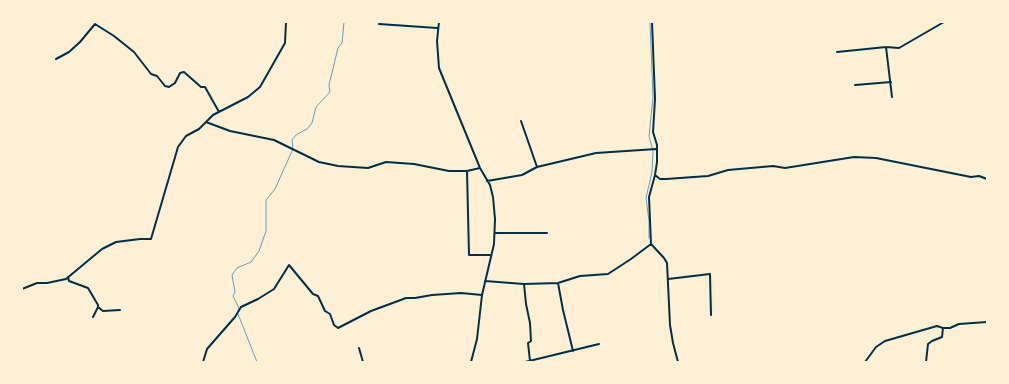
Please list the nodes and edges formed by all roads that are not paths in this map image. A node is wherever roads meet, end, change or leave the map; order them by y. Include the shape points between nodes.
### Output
1 (286, 22) edge
2 (439, 22) edge
3 (652, 22) edge
4 (944, 22) edge
5 (94, 23) edge
6 (379, 24) dead end
7 (438, 28) junction
8 (886, 47) junction
9 (837, 52) dead end
10 (56, 59) dead end
11 (891, 82) junction
12 (855, 85) dead end
13 (892, 97) dead end
14 (219, 112) junction
15 (206, 122) junction
16 (521, 122) dead end
17 (656, 149) junction
18 (537, 167) junction
19 (480, 168) junction
20 (467, 171) junction
21 (655, 175) junction
22 (987, 179) edge
23 (488, 181) junction
24 (547, 232) dead end
25 (495, 233) junction
26 (651, 244) junction
27 (490, 255) junction
28 (68, 277) junction
29 (668, 279) junction
30 (485, 281) junction
31 (558, 283) junction
32 (524, 284) junction
33 (22, 289) edge
34 (482, 295) junction
35 (98, 307) junction
36 (120, 310) dead end
37 (711, 315) dead end
38 (94, 318) dead end
39 (987, 322) edge
40 (943, 328) junction
41 (599, 344) dead end
42 (359, 348) dead end
43 (574, 350) junction
44 (530, 361) junction
45 (203, 362) edge
46 (363, 362) edge
47 (471, 362) edge
48 (525, 362) edge
49 (678, 362) edge
50 (864, 362) edge
51 (926, 362) edge

1 - 14 street via 285,43 260,87 248,97
2 - 7 street
3 - 17 street via 655,99 653,132
4 - 8 street via 899,48
5 - 10 street via 80,42
5 - 14 street via 134,52 151,74 157,76 165,86 169,87 175,83 180,72 184,72 206,87
6 - 7 street
7 - 19 street via 439,68
8 - 9 street
8 - 11 street
11 - 12 street
11 - 13 street
14 - 15 street
15 - 20 street via 230,131 274,140 320,162 338,166 368,168 386,162
15 - 28 street via 186,136 178,147 151,239 116,242 102,249
16 - 18 street
17 - 18 street via 596,153
17 - 21 street
18 - 23 street via 522,175
19 - 20 street
19 - 23 street
20 - 27 street via 469,255
21 - 22 street via 666,179 708,176 728,170 773,166 785,168 854,157 876,158
21 - 26 street via 649,197
23 - 25 street via 496,219
24 - 25 street
25 - 27 street
26 - 29 street via 667,263
26 - 31 street via 608,274 580,276
27 - 30 street
28 - 33 street via 47,283 36,283
28 - 35 street via 69,281 88,288
29 - 37 street via 710,274
29 - 49 street via 670,325
30 - 32 street
30 - 34 street
31 - 32 street
31 - 43 street
32 - 44 street via 530,323
34 - 45 street via 432,294 406,298 371,311 338,328 334,326 330,314 325,311 318,296 313,294 289,265 274,289 241,307 207,349
34 - 47 street via 477,339
35 - 36 street via 103,311
35 - 38 street
39 - 40 street
40 - 50 street via 937,326 885,341 876,347
40 - 51 street via 942,337 928,344
41 - 43 street
42 - 46 street
43 - 44 street
44 - 48 street

